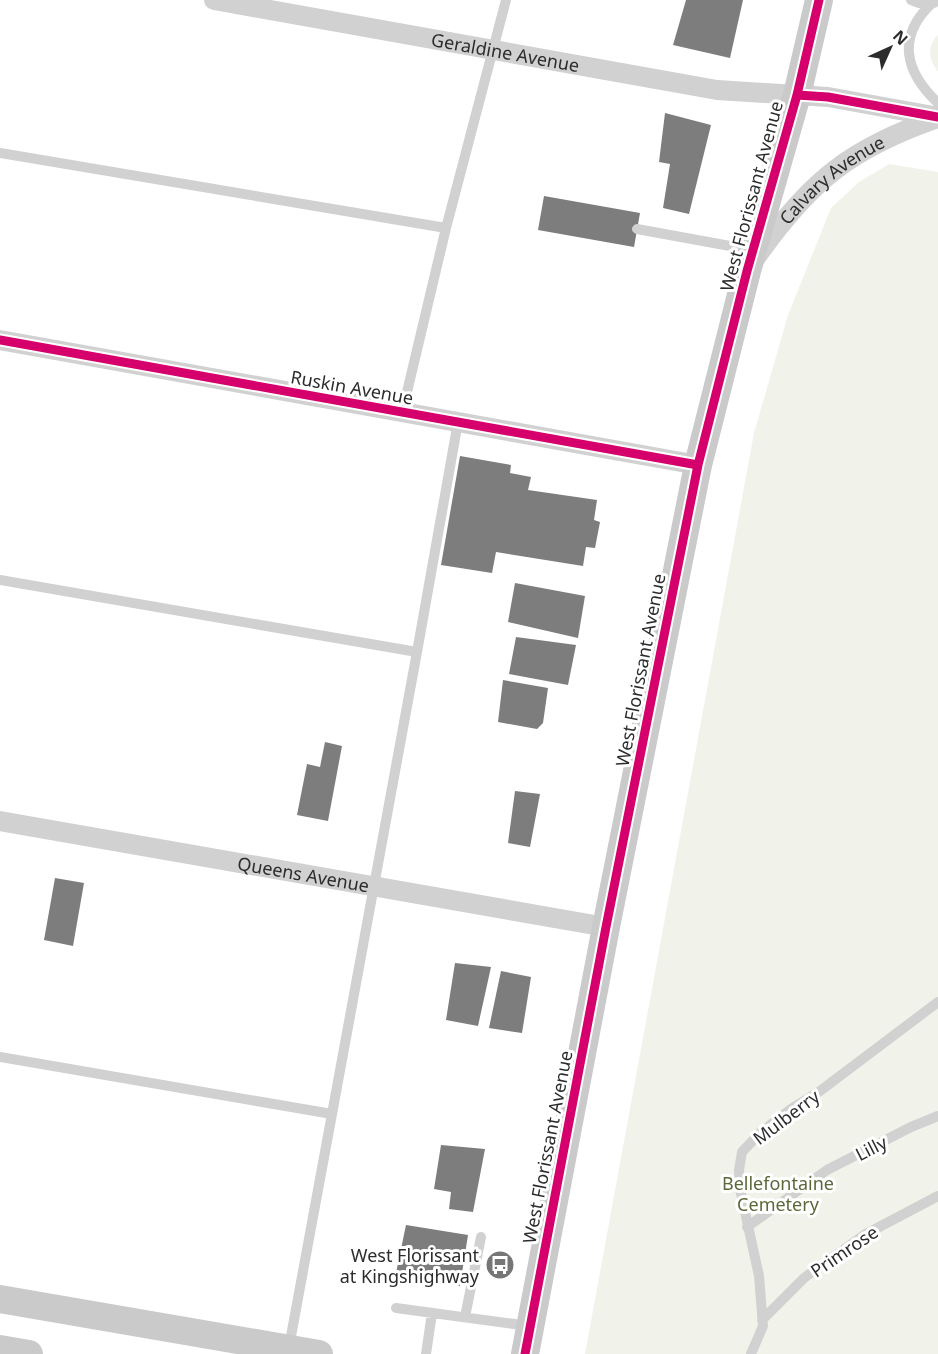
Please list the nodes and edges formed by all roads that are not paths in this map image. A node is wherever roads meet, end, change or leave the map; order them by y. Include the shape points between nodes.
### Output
1 (214, 0) edge
2 (506, 0) edge
3 (819, 0) edge
4 (910, 0) edge
5 (935, 3) edge
6 (494, 50) junction
7 (797, 95) junction
8 (938, 103) edge
9 (938, 117) edge
10 (0, 153) edge
11 (446, 228) junction
12 (637, 229) dead end
13 (750, 260) junction
14 (0, 340) edge
15 (402, 413) junction
16 (458, 422) junction
17 (698, 465) junction
18 (0, 580) edge
19 (417, 652) junction
20 (0, 822) edge
21 (374, 888) junction
22 (606, 927) junction
23 (938, 1002) edge
24 (0, 1057) edge
25 (332, 1114) junction
26 (938, 1116) edge
27 (938, 1196) edge
28 (747, 1227) junction
29 (482, 1237) dead end
30 (0, 1299) edge
31 (396, 1308) dead end
32 (432, 1313) junction
33 (465, 1317) junction
34 (762, 1320) junction
35 (530, 1326) junction
36 (0, 1349) edge
37 (289, 1349) junction
38 (29, 1354) edge
39 (319, 1354) edge
40 (426, 1354) edge
41 (525, 1354) edge
42 (751, 1354) edge

1 - 6 street, Geraldine Avenue
2 - 6 lane
3 - 7 main road, West Florissant Avenue
4 - 5 lane
5 - 8 lane via 920,14 908,45 917,77
6 - 7 street, Geraldine Avenue via 717,90
6 - 11 lane
7 - 9 street, Calvary Avenue
7 - 13 main road, West Florissant Avenue
9 - 13 street, Calvary Avenue via 887,137 838,166 796,205
10 - 11 lane
11 - 15 lane
12 - 13 lane
13 - 17 main road, West Florissant Avenue
14 - 15 street, Ruskin Avenue
15 - 16 street, Ruskin Avenue
16 - 17 street, Ruskin Avenue
16 - 19 lane
17 - 22 main road, West Florissant Avenue
18 - 19 lane
19 - 21 lane
20 - 21 street, Queens Avenue
21 - 22 street, Queens Avenue
21 - 25 lane
22 - 35 main road, West Florissant Avenue
23 - 28 lane, Mulberry via 790,1109 742,1152 740,1189
24 - 25 lane
25 - 37 lane
26 - 28 lane, Lilly via 827,1170
27 - 34 lane, Primrose via 864,1234 804,1278
28 - 34 lane, Mulberry via 759,1276
29 - 33 lane
30 - 37 main road
31 - 32 lane
32 - 33 lane
32 - 40 lane
33 - 35 lane
34 - 42 lane, Mulberry
35 - 41 main road, West Florissant Avenue
36 - 38 main road
37 - 39 main road

